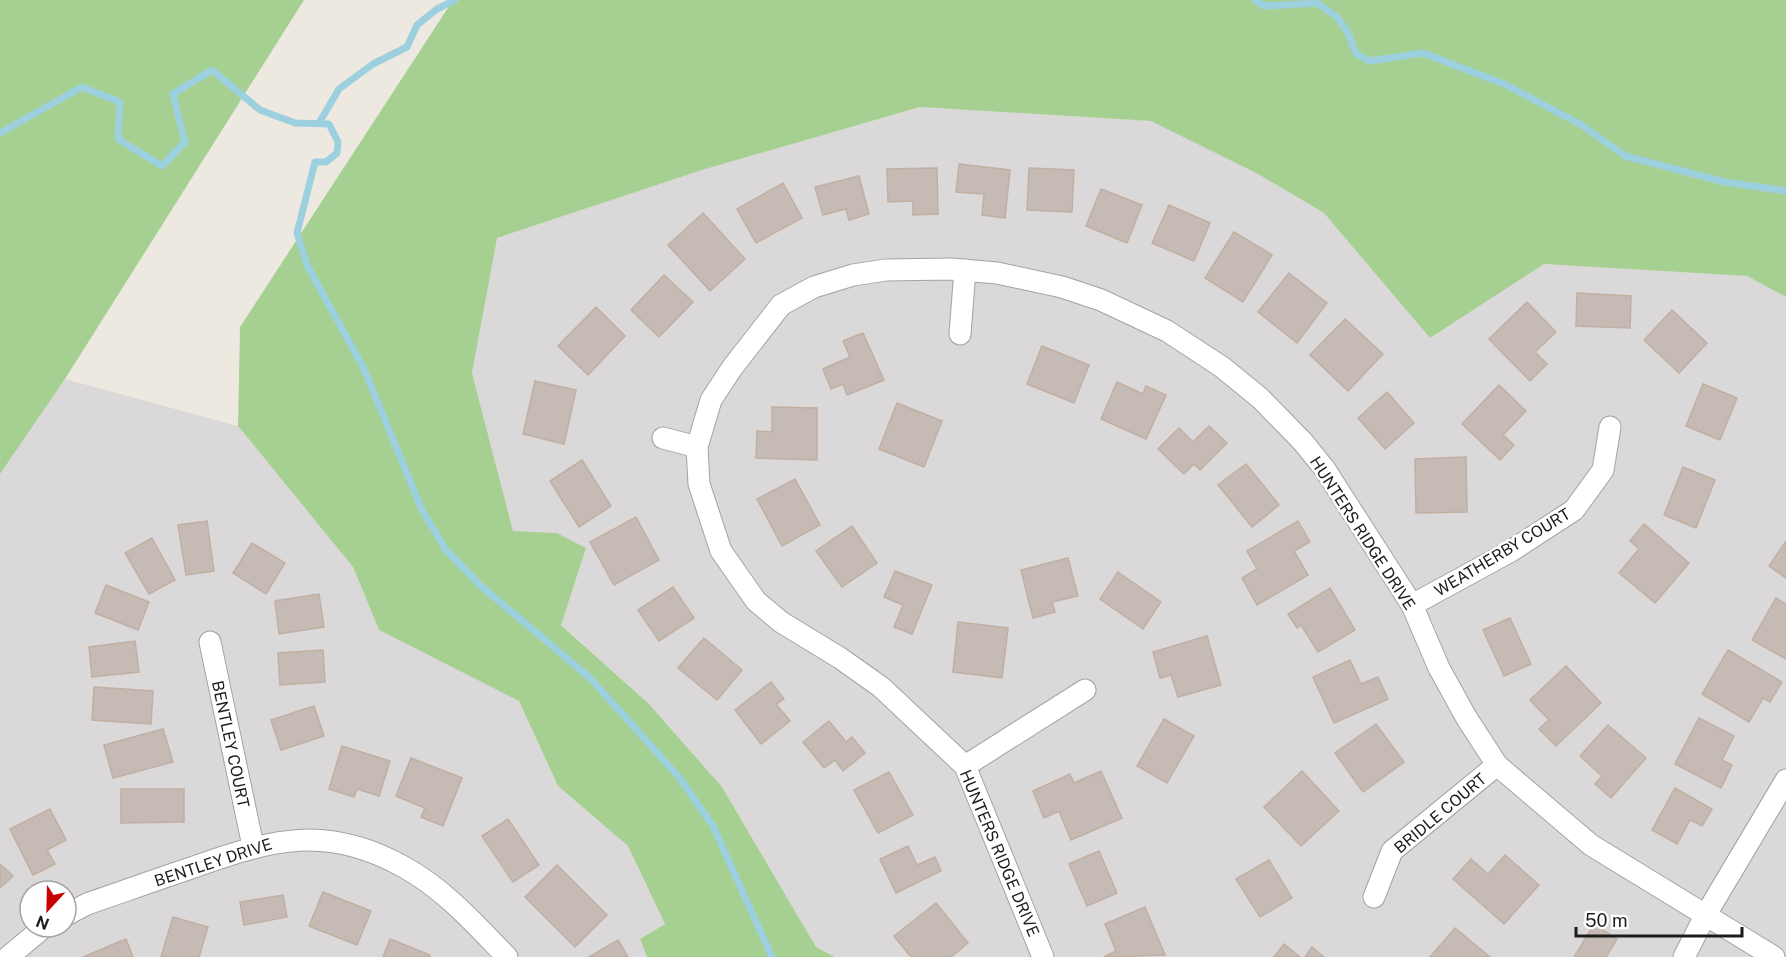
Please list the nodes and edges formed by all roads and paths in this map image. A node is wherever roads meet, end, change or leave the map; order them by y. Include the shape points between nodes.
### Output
1 (965, 270) junction
2 (960, 334) dead end
3 (1610, 427) dead end
4 (663, 438) dead end
5 (697, 447) junction
6 (1412, 605) junction
7 (210, 642) dead end
8 (1085, 690) dead end
9 (1497, 765) junction
10 (965, 766) junction
11 (1786, 780) edge
12 (253, 846) junction
13 (1374, 897) dead end
14 (78, 909) edge
15 (1705, 916) junction
16 (30, 939) edge
17 (8, 957) edge
18 (507, 957) edge
19 (1043, 957) edge
20 (1684, 957) edge
21 (1774, 957) edge

1 - 2 street
1 - 5 street, HUNTERS RIDGE DRIVE via 886,270 853,275 814,287 781,305 711,400
1 - 6 street, HUNTERS RIDGE DRIVE via 1062,287 1101,300 1167,331 1222,367 1260,398 1324,468
3 - 6 street, WEATHERBY COURT via 1603,470 1574,510 1511,551
4 - 5 street
5 - 10 street, HUNTERS RIDGE DRIVE via 699,484 721,551 756,602 880,687
6 - 9 street, HUNTERS RIDGE DRIVE via 1439,668
7 - 12 street, BENTLEY COURT
8 - 10 street
9 - 13 street, BRIDLE COURT via 1392,851
9 - 15 street, HUNTERS RIDGE DRIVE via 1591,845
10 - 19 street, HUNTERS RIDGE DRIVE
11 - 15 street
12 - 14 street, BENTLEY DRIVE
12 - 18 street, BENTLEY DRIVE via 302,839 361,848 405,868 458,907
15 - 20 street
15 - 21 street, HUNTERS RIDGE DRIVE
16 - 17 street

